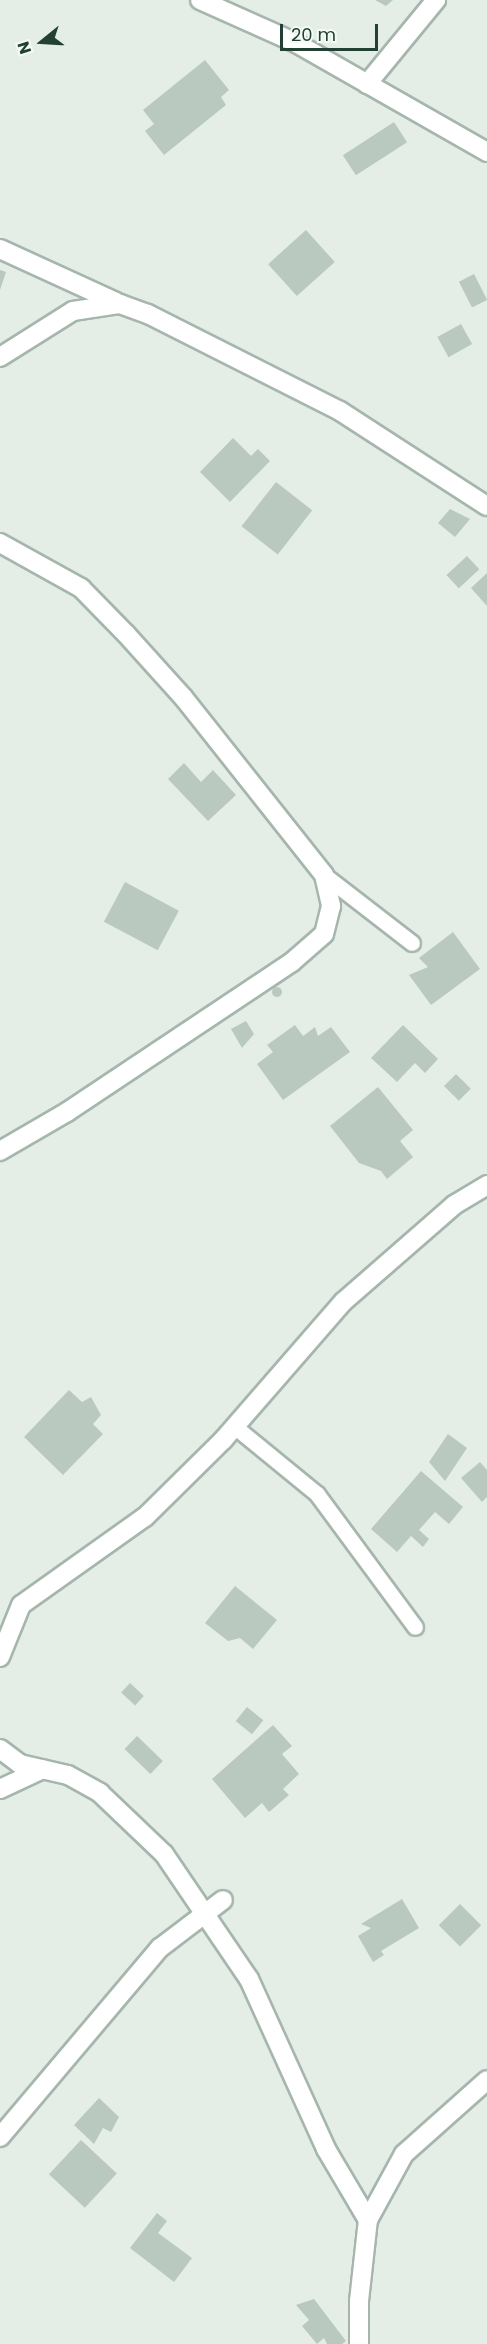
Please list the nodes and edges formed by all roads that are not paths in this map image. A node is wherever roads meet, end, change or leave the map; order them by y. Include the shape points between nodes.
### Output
1 (200, 0) edge
2 (436, 0) edge
3 (367, 84) junction
4 (487, 152) edge
5 (0, 249) edge
6 (120, 304) junction
7 (0, 357) edge
8 (487, 506) edge
9 (0, 543) edge
10 (324, 875) junction
11 (411, 943) dead end
12 (0, 1151) edge
13 (487, 1185) edge
14 (234, 1426) junction
15 (415, 1628) dead end
16 (0, 1657) edge
17 (0, 1749) edge
18 (43, 1769) junction
19 (0, 1789) edge
20 (224, 1900) dead end
21 (204, 1915) junction
22 (487, 2080) edge
23 (0, 2137) edge
24 (368, 2220) junction
25 (358, 2344) edge

1 - 3 street via 296,44
2 - 3 street
3 - 4 street
5 - 6 street
6 - 7 street via 73,311
6 - 8 street via 148,314 340,411
9 - 10 street via 89,595 183,697
10 - 11 lane
10 - 12 street via 331,906 324,934 300,955 67,1112
13 - 14 street via 454,1205 343,1302
14 - 15 lane via 316,1494
14 - 16 street via 145,1517 21,1605
17 - 18 street via 20,1764
18 - 19 street
18 - 21 street via 68,1775 100,1793 164,1854
20 - 21 street
21 - 23 street via 160,1948
21 - 24 street via 249,1979 326,2149
22 - 24 street via 404,2154
24 - 25 street

